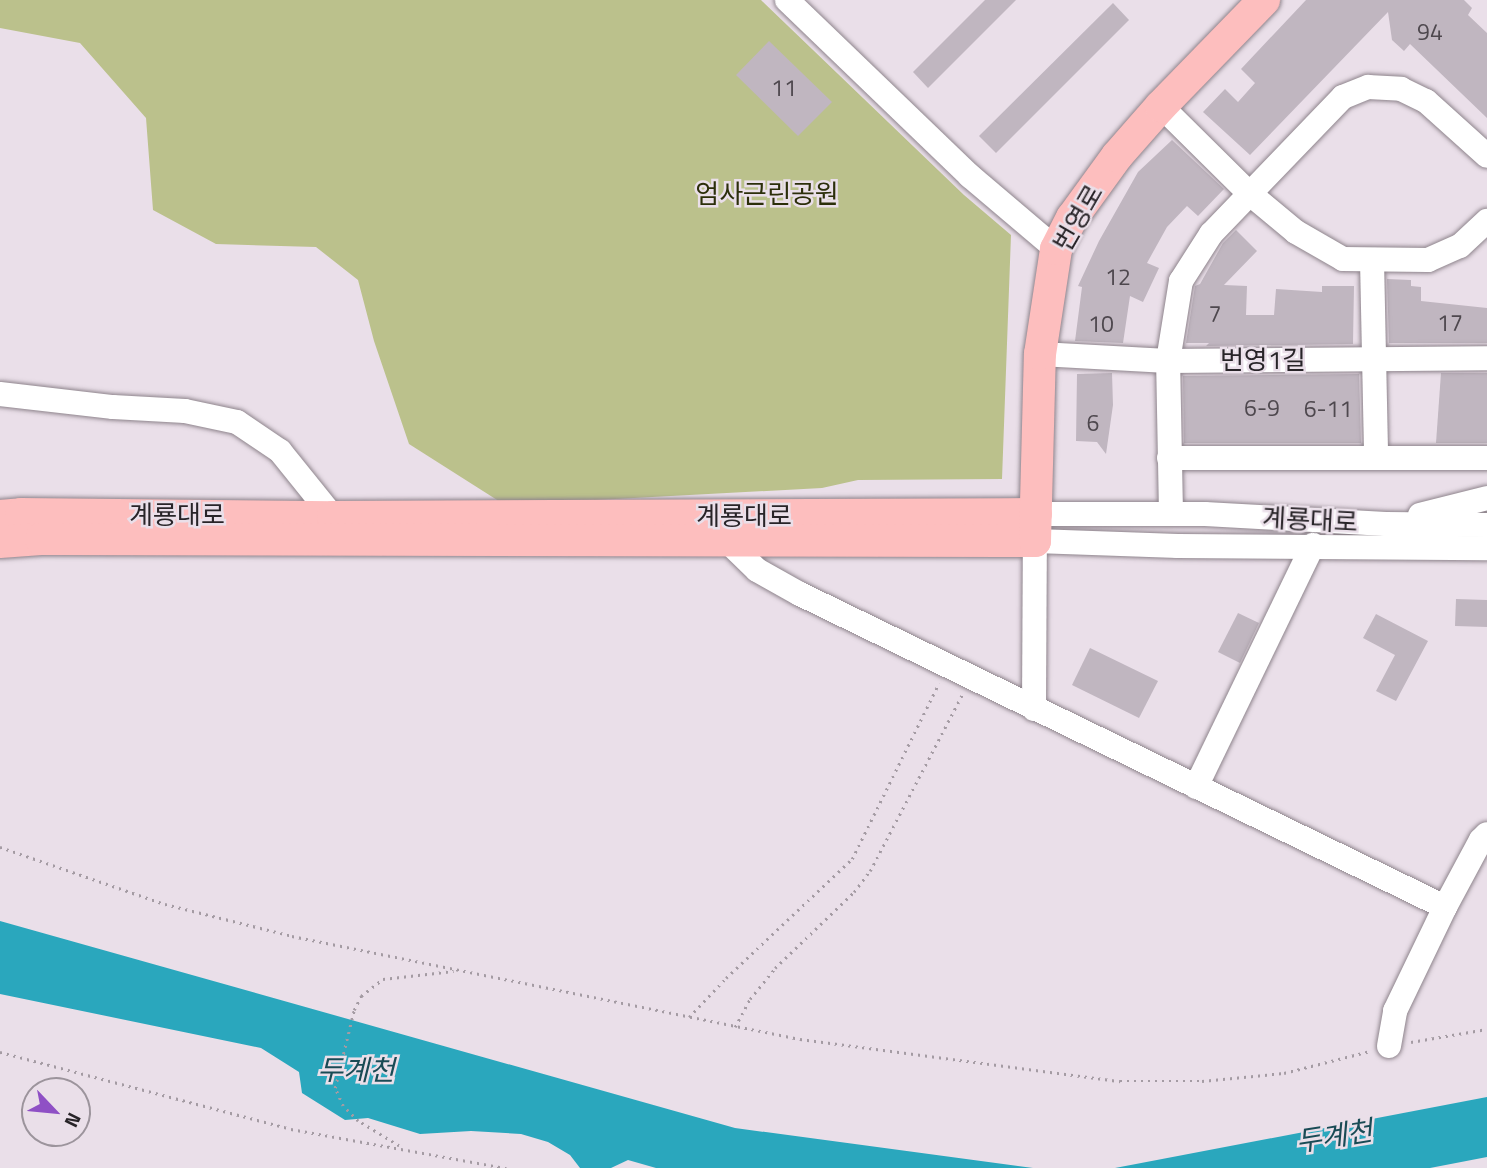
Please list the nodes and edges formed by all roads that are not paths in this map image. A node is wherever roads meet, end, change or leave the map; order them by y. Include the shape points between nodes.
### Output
1 (788, 0) edge
2 (1264, 0) edge
3 (1161, 106) junction
4 (1487, 156) edge
5 (1249, 193) junction
6 (1487, 221) edge
7 (1056, 249) junction
8 (1372, 260) junction
9 (1040, 354) junction
10 (1487, 358) edge
11 (1168, 360) junction
12 (1374, 360) junction
13 (0, 394) edge
14 (1168, 457) junction
15 (1376, 457) junction
16 (1487, 458) edge
17 (298, 471) junction
18 (1487, 498) edge
19 (1171, 513) junction
20 (268, 515) junction
21 (0, 516) edge
22 (333, 517) junction
23 (1386, 524) junction
24 (1487, 525) edge
25 (1035, 527) junction
26 (726, 540) junction
27 (0, 542) edge
28 (1313, 545) junction
29 (1487, 548) edge
30 (1034, 709) junction
31 (1196, 788) junction
32 (1487, 834) edge
33 (1445, 907) junction
34 (1389, 1046) road end

1 - 7 street via 970,176
2 - 3 main road, 번영로
3 - 5 street
3 - 7 main road, 번영로 via 1116,156
4 - 5 street via 1426,101 1401,89 1368,87 1343,97
5 - 8 street via 1296,233 1343,259
5 - 11 street via 1211,234 1181,281
6 - 8 street via 1460,246 1428,260
7 - 9 main road, 번영로
8 - 12 street
9 - 11 street, 번영1길
9 - 25 main road, 번영로
10 - 12 street, 번영1길
11 - 12 street, 번영1길
11 - 14 street
12 - 15 street
13 - 17 street via 113,408 185,411 237,422 280,451
14 - 15 street
14 - 19 street
15 - 16 street
17 - 20 street via 291,501
17 - 22 street
18 - 23 street
19 - 23 street, 계룡대로
19 - 25 street, 계룡대로
20 - 21 main road, 계룡대로
20 - 22 main road, 계룡대로
22 - 25 main road, 계룡대로
23 - 24 street, 계룡대로
25 - 26 main road, 계룡대로
25 - 28 street, 계룡대로
25 - 30 street
26 - 27 main road, 계룡대로
26 - 30 street via 757,570
28 - 29 street, 계룡대로
28 - 31 street
30 - 31 street
31 - 33 street
32 - 33 street
33 - 34 street via 1395,1011

